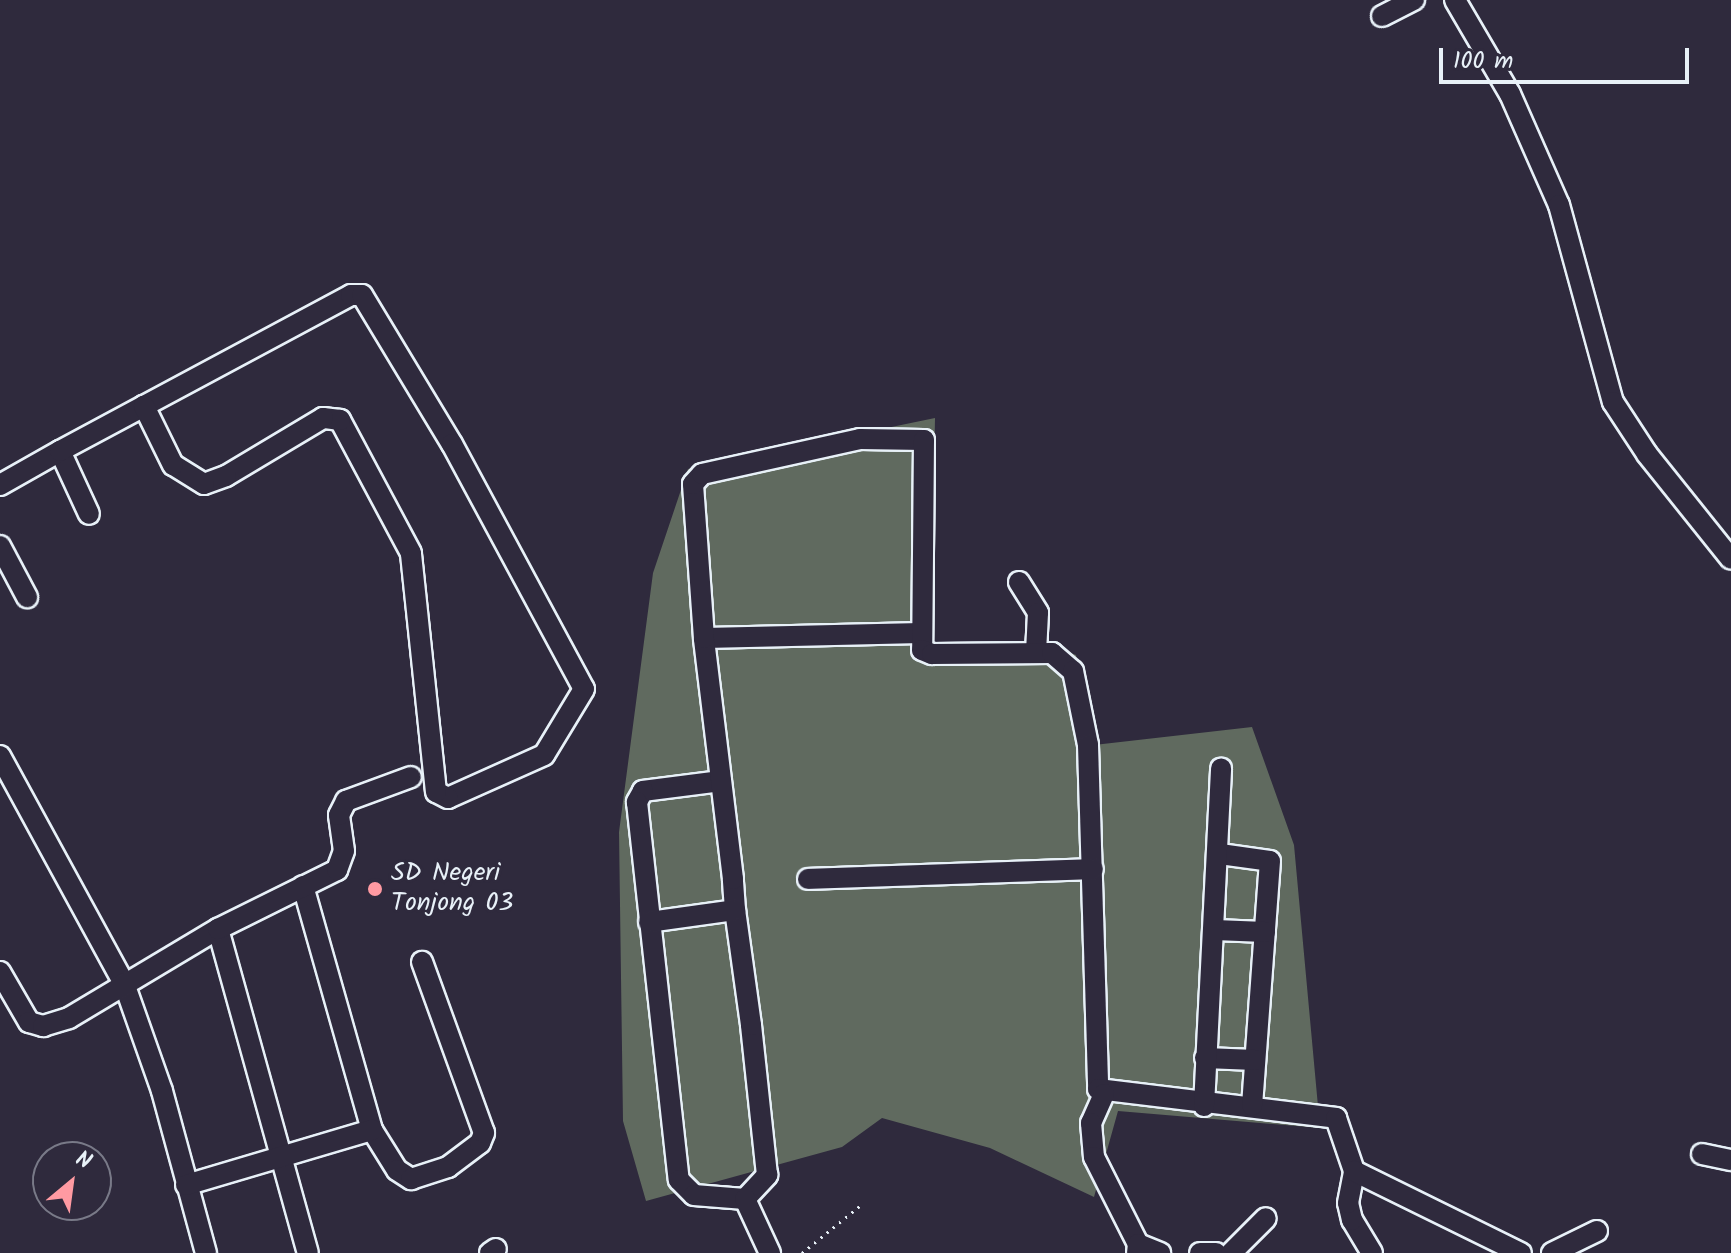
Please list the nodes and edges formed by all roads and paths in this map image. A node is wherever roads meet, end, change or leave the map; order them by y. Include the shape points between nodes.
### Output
1 (1414, 0) edge
2 (1455, 0) edge
3 (1382, 16) dead end
4 (144, 406) junction
5 (60, 451) junction
6 (0, 485) edge
7 (89, 514) dead end
8 (0, 546) edge
9 (1731, 559) edge
10 (1019, 582) dead end
11 (27, 597) dead end
12 (922, 633) junction
13 (704, 638) junction
14 (1036, 653) junction
15 (0, 756) edge
16 (1221, 768) dead end
17 (411, 777) dead end
18 (721, 781) junction
19 (1220, 854) junction
20 (1093, 869) junction
21 (808, 879) dead end
22 (303, 886) junction
23 (735, 910) junction
24 (649, 922) junction
25 (218, 929) junction
26 (1215, 930) junction
27 (1265, 932) junction
28 (422, 962) dead end
29 (0, 972) edge
30 (124, 983) junction
31 (1205, 1058) junction
32 (1255, 1060) junction
33 (1104, 1094) junction
34 (1252, 1105) junction
35 (1204, 1106) junction
36 (372, 1130) junction
37 (1702, 1154) dead end
38 (1731, 1160) edge
39 (281, 1161) junction
40 (1354, 1171) junction
41 (186, 1185) junction
42 (745, 1199) junction
43 (862, 1204) dead end
44 (1266, 1218) dead end
45 (1597, 1231) dead end
46 (1137, 1249) edge
47 (206, 1253) edge
48 (308, 1253) edge
49 (770, 1253) edge
50 (802, 1253) edge
51 (1160, 1253) edge
52 (1200, 1253) edge
53 (1216, 1253) edge
54 (1231, 1253) edge
55 (1372, 1253) edge
56 (1521, 1253) edge
57 (1552, 1253) edge

1 - 3 street
2 - 9 street via 1533,138 1559,205 1619,415
4 - 4 street via 351,295 366,298 584,689 544,755 448,798 436,792 411,553 340,420 317,420 204,484 173,465
4 - 5 street
5 - 6 street
5 - 7 street
8 - 11 street
10 - 14 street via 1038,613
12 - 13 street
12 - 13 street via 926,444 918,438 873,437 696,479
12 - 14 street via 922,650 932,654
13 - 18 street
14 - 20 street via 1052,653 1073,671 1088,745
15 - 30 street
16 - 19 street
17 - 22 street via 346,801 339,815 343,860 337,870
18 - 23 street
18 - 24 street via 643,791 638,796
19 - 26 street
19 - 27 street via 1270,860
20 - 21 street
20 - 33 street via 1095,1079
22 - 25 street
22 - 36 street
23 - 24 street
23 - 42 street via 767,1175
24 - 42 street via 679,1180 694,1195
25 - 30 street
25 - 39 street
26 - 27 street
26 - 31 street
27 - 32 street
28 - 36 street via 483,1138 448,1167 411,1179 397,1170
29 - 30 street via 26,1019 43,1026 69,1018
30 - 41 street via 162,1091
31 - 32 street
31 - 35 street
32 - 34 street
33 - 35 street
33 - 46 street via 1091,1123 1094,1157
34 - 35 street
34 - 40 street via 1336,1118
36 - 39 street
37 - 38 street
39 - 41 street
39 - 48 street
40 - 55 street via 1348,1203
40 - 56 street
41 - 47 street
42 - 49 street
43 - 50 path
44 - 54 street
45 - 57 street
46 - 51 street
52 - 53 street

